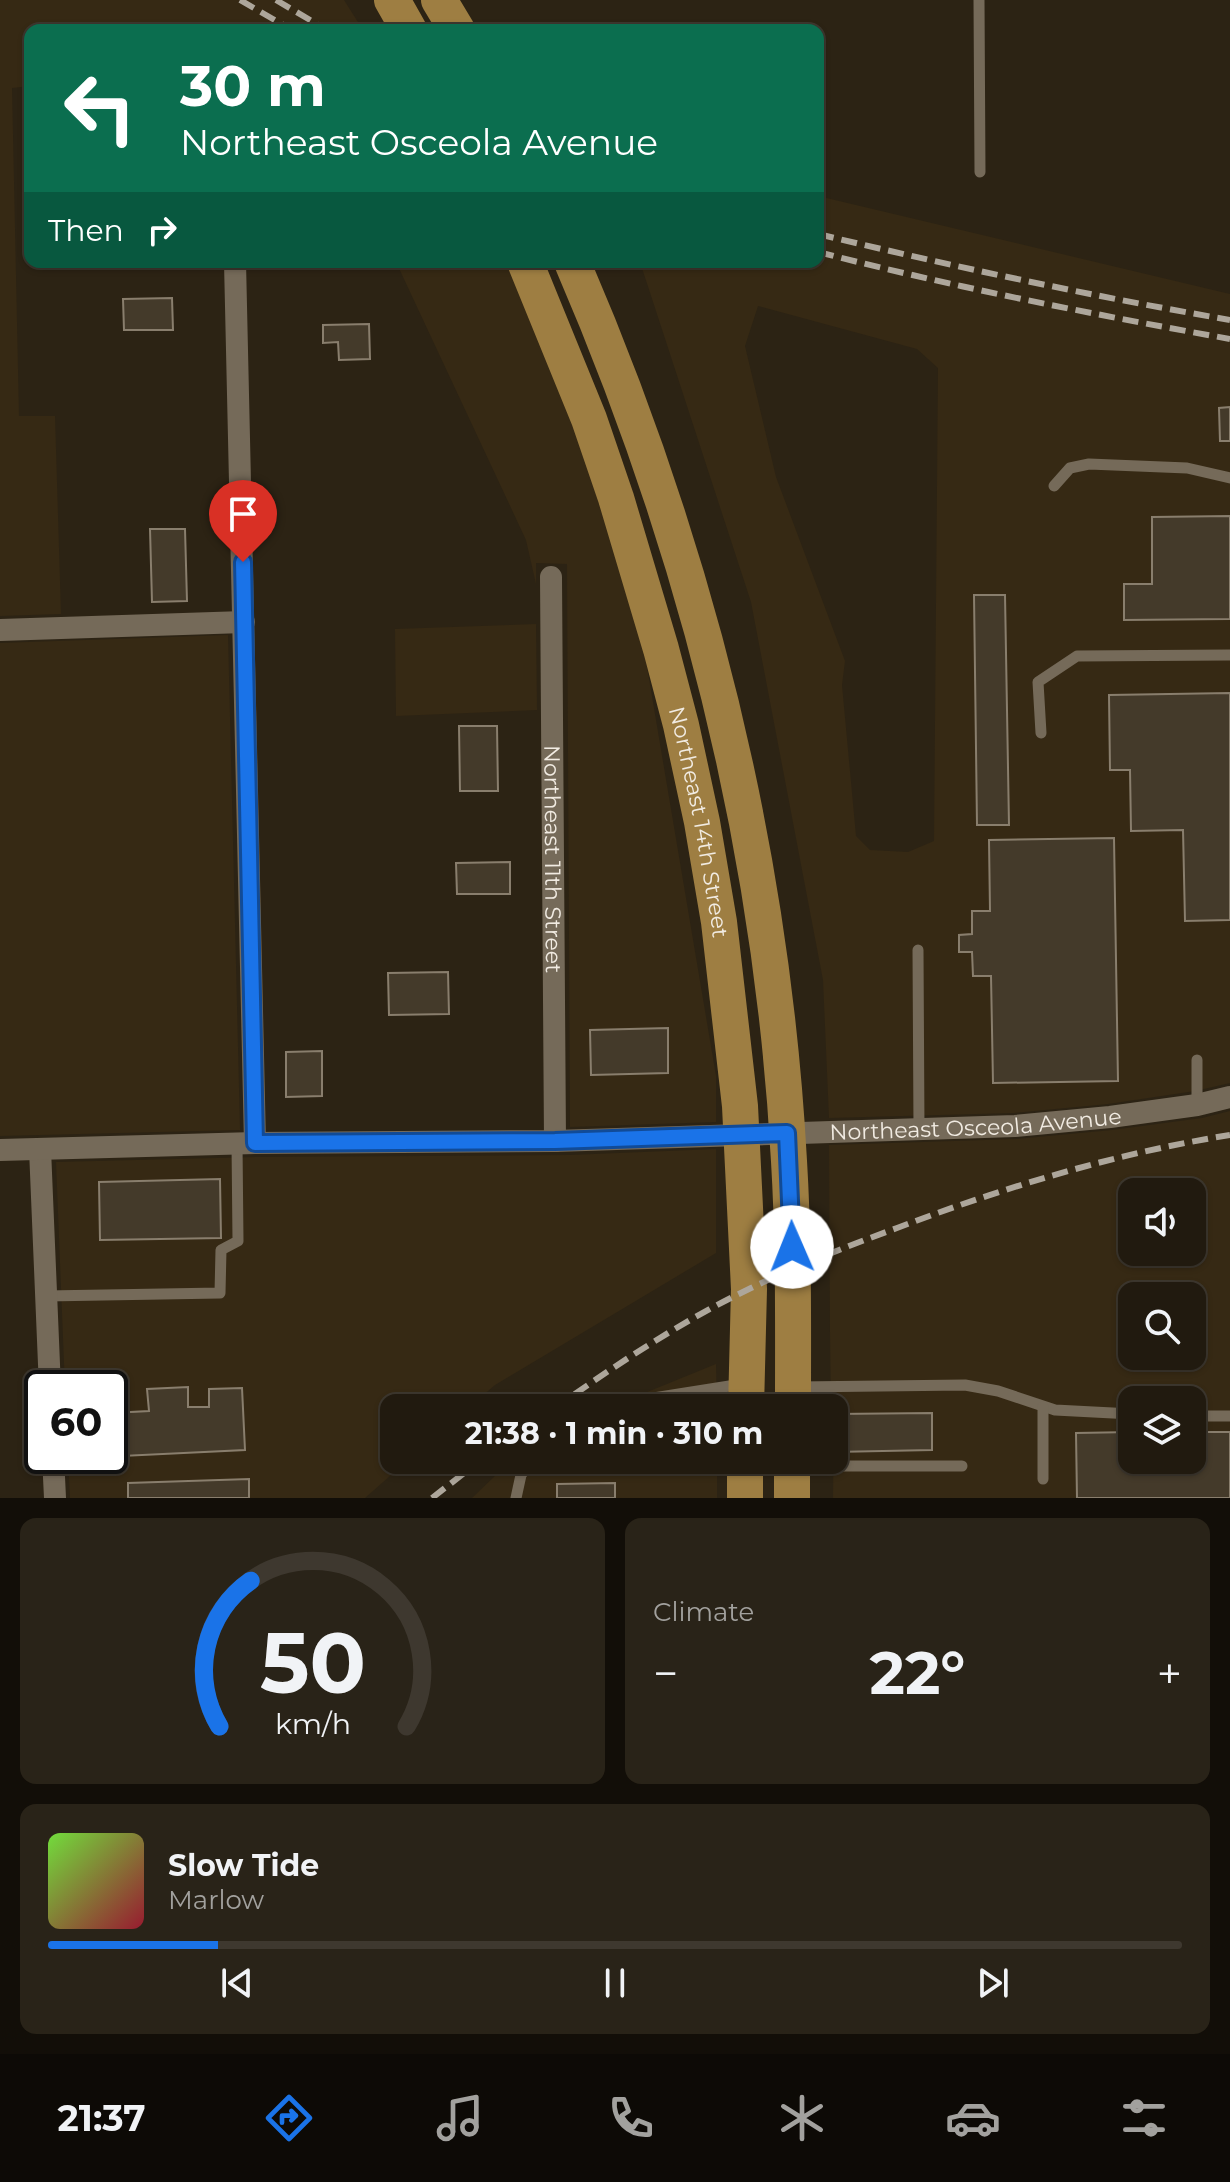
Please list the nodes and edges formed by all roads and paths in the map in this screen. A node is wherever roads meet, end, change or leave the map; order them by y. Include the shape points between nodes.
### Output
1 (392, 0) edge
2 (439, 0) edge
3 (979, 0) edge
4 (406, 24) edge
5 (453, 24) edge
6 (980, 172) dead end
7 (235, 268) edge
8 (527, 268) edge
9 (575, 268) edge
10 (1230, 478) edge
11 (1054, 486) dead end
12 (551, 577) dead end
13 (244, 622) junction
14 (0, 630) edge
15 (1230, 655) edge
16 (1041, 733) dead end
17 (918, 950) dead end
18 (1197, 1060) dead end
19 (1230, 1097) edge
20 (1197, 1105) junction
21 (919, 1129) junction
22 (787, 1133) junction
23 (742, 1135) junction
24 (555, 1141) junction
25 (246, 1144) junction
26 (40, 1149) junction
27 (0, 1150) edge
28 (46, 1296) junction
29 (49, 1370) edge
30 (746, 1394) edge
31 (793, 1394) edge
32 (846, 1394) edge
33 (1043, 1407) junction
34 (1118, 1413) edge
35 (1206, 1416) edge
36 (1230, 1416) edge
37 (962, 1466) dead end
38 (54, 1474) edge
39 (522, 1474) edge
40 (745, 1474) edge
41 (792, 1475) edge
42 (1043, 1479) dead end
43 (55, 1498) edge
44 (516, 1498) edge
45 (745, 1498) edge

1 - 4 main road
2 - 5 main road
3 - 6 lane
7 - 13 street
8 - 23 main road, Northeast 14th Street via 616,498 681,725 719,922
9 - 22 main road, Northeast 14th Street via 646,447 720,697 761,902
10 - 11 lane via 1187,468 1089,464 1070,468
12 - 24 street, Northeast 11th Street
13 - 14 street
13 - 25 street
15 - 16 lane via 1077,656 1038,682
17 - 21 lane
18 - 20 lane
19 - 20 street, Northeast Osceola Avenue
20 - 21 street, Northeast Osceola Avenue via 1015,1126
21 - 22 street, Northeast Osceola Avenue
22 - 23 street, Northeast Osceola Avenue
22 - 31 main road, Northeast 14th Street
23 - 24 street, Northeast Osceola Avenue
23 - 30 main road, Northeast 14th Street via 749,1289
24 - 25 street, Northeast Osceola Avenue
25 - 26 street, Northeast Osceola Avenue
25 - 28 lane via 238,1241 221,1250 220,1293
26 - 27 street, Northeast Osceola Avenue
26 - 28 street
28 - 29 street
32 - 33 lane via 965,1385
33 - 34 lane
33 - 42 lane
35 - 36 lane
37 - 41 lane
38 - 43 street
39 - 44 lane
40 - 45 main road

